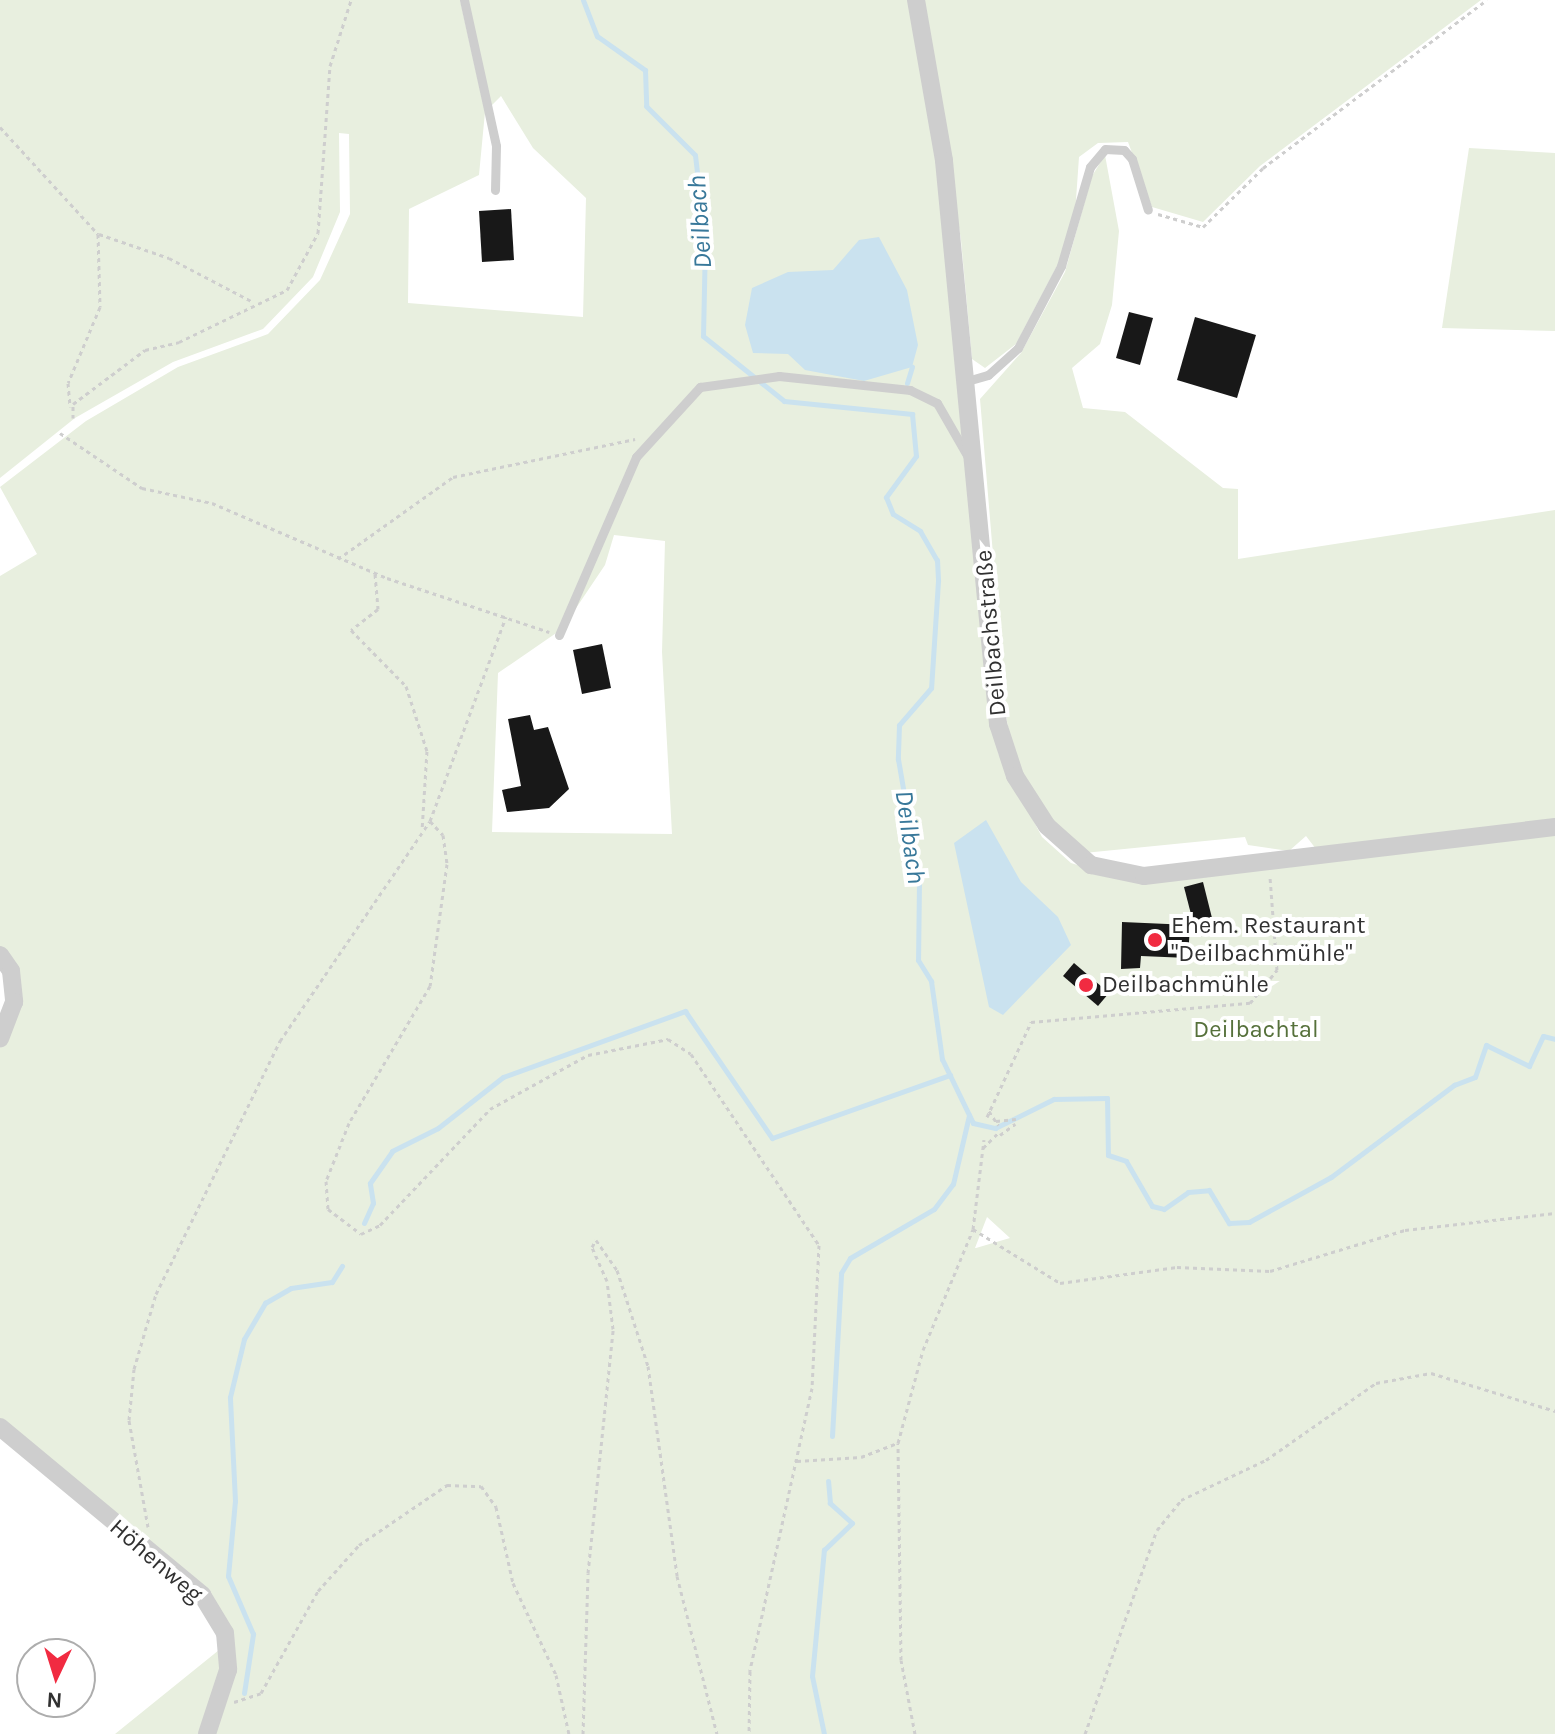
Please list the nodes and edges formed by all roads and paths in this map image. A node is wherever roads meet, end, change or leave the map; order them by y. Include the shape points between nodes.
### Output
1 (351, 0) edge
2 (464, 0) edge
3 (916, 0) edge
4 (1487, 0) edge
5 (0, 127) edge
6 (495, 190) dead end
7 (1148, 210) joint
8 (98, 234) junction
9 (253, 302) junction
10 (967, 381) junction
11 (70, 411) junction
12 (73, 418) dead end
13 (60, 433) dead end
14 (648, 436) junction
15 (976, 470) junction
16 (338, 559) junction
17 (375, 573) junction
18 (506, 617) junction
19 (559, 635) joint
20 (430, 821) junction
21 (1555, 827) edge
22 (422, 830) junction
23 (1267, 861) junction
24 (0, 955) edge
25 (0, 1038) edge
26 (989, 1111) junction
27 (987, 1117) dead end
28 (984, 1140) dead end
29 (983, 1148) junction
30 (1555, 1213) edge
31 (973, 1229) junction
32 (1555, 1411) edge
33 (0, 1427) edge
34 (898, 1443) junction
35 (796, 1461) junction
36 (155, 1558) junction
37 (223, 1702) junction
38 (207, 1734) edge
39 (569, 1734) edge
40 (583, 1734) edge
41 (717, 1734) edge
42 (749, 1734) edge
43 (915, 1734) edge
44 (1085, 1734) edge

1 - 9 path via 330,66 318,233 287,290
2 - 6 lane via 496,146
3 - 10 street, Deilbachstraße via 944,161
4 - 7 path via 1263,168 1203,227
5 - 8 path
7 - 10 lane via 1132,159 1124,150 1105,149 1090,167 1061,266 1018,348 988,375
8 - 9 path via 169,258
8 - 11 path via 100,307 68,383
9 - 11 path via 179,342 145,350
10 - 15 street, Deilbachstraße
11 - 12 path
13 - 16 path via 142,488 212,503
14 - 15 lane via 689,393 762,377 923,393 947,414
14 - 16 path via 453,477
14 - 19 lane
15 - 23 street, Deilbachstraße via 998,724 1015,776 1047,826 1079,857 1116,874
16 - 17 path
17 - 18 path
17 - 22 path via 378,609 351,630 406,686 427,751
18 - 19 path
18 - 20 path
20 - 22 path
20 - 35 path via 443,835 447,864 430,986 349,1123 326,1181 328,1209 361,1234 380,1225 490,1109 588,1055 668,1039 691,1054 819,1245 812,1388
21 - 23 street, Deilbachstraße
22 - 36 path via 280,1041 156,1294 134,1369 129,1420
23 - 26 path via 1279,933 1277,970 1250,1003 1031,1022 1011,1055
24 - 25 street via 11,971 14,1002
26 - 27 path
26 - 29 path via 997,1123 1016,1122
28 - 29 path
29 - 31 path
30 - 31 path via 1405,1230 1270,1271 1177,1267 1060,1283
31 - 34 path via 923,1350
32 - 44 path via 1431,1373 1376,1383 1266,1460 1181,1500 1157,1530
33 - 36 street, Höhenweg
34 - 35 path via 861,1457
34 - 43 path via 901,1660
35 - 42 path via 750,1671
36 - 37 street, Höhenweg via 202,1595 225,1633
37 - 38 street, Höhenweg
37 - 39 path via 249,1702 261,1693 318,1591 359,1545 447,1485 481,1486 496,1507 513,1583 556,1675
40 - 41 path via 588,1573 613,1329 607,1281 592,1247 596,1240 617,1270 648,1366 677,1576

